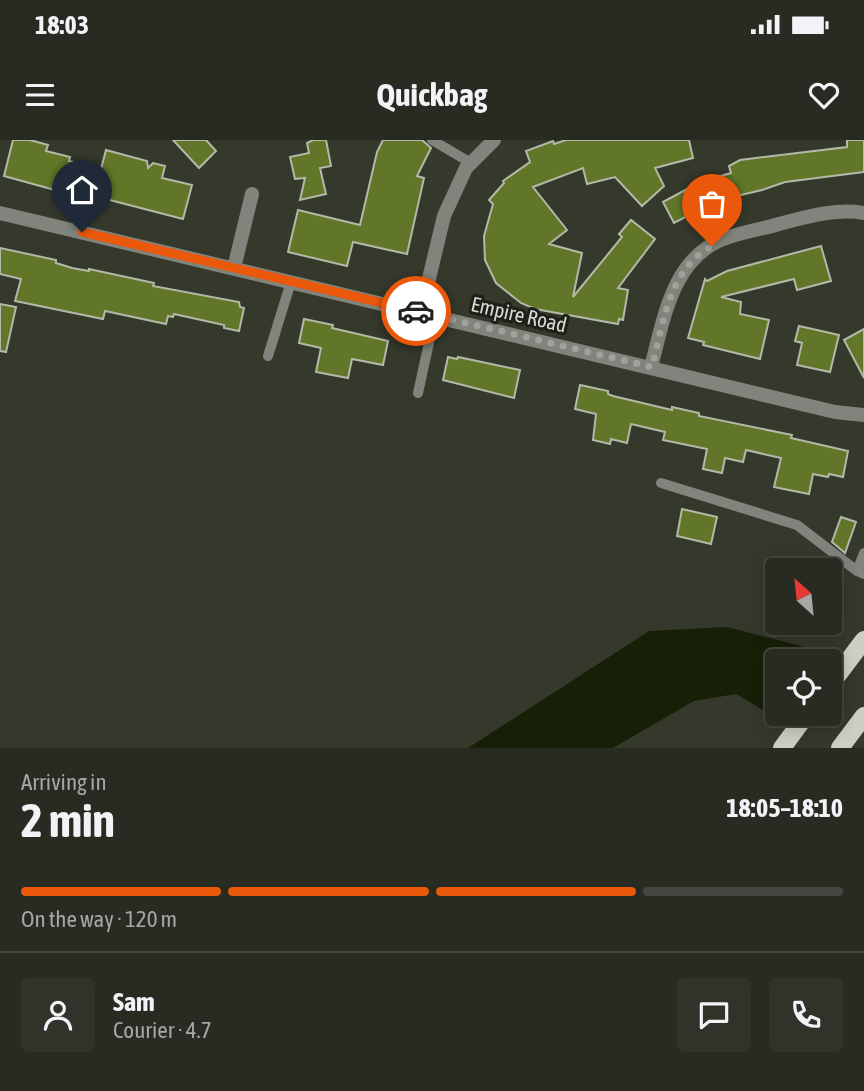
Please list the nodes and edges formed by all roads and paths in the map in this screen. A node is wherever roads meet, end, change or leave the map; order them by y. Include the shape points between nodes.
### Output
1 (432, 140) edge
2 (494, 140) edge
3 (471, 163) junction
4 (252, 194) dead end
5 (864, 212) edge
6 (0, 213) edge
7 (234, 268) junction
8 (291, 282) junction
9 (428, 314) junction
10 (268, 356) dead end
11 (652, 367) junction
12 (418, 393) dead end
13 (864, 415) edge
14 (661, 483) dead end
15 (864, 553) edge
16 (861, 572) edge
17 (864, 640) edge
18 (842, 669) edge
19 (864, 716) edge
20 (798, 726) edge
21 (782, 748) edge
22 (840, 748) edge

1 - 3 lane
2 - 3 street
3 - 9 street via 444,216
4 - 7 street
5 - 11 street via 819,214 724,238 699,253 670,296
6 - 7 street, Empire Road
7 - 8 street, Empire Road
8 - 9 street, Empire Road
8 - 10 lane
9 - 11 street, Empire Road
9 - 12 lane
11 - 13 street, Empire Road
14 - 16 lane via 797,525
15 - 16 lane
17 - 18 main road
19 - 22 main road
20 - 21 main road

